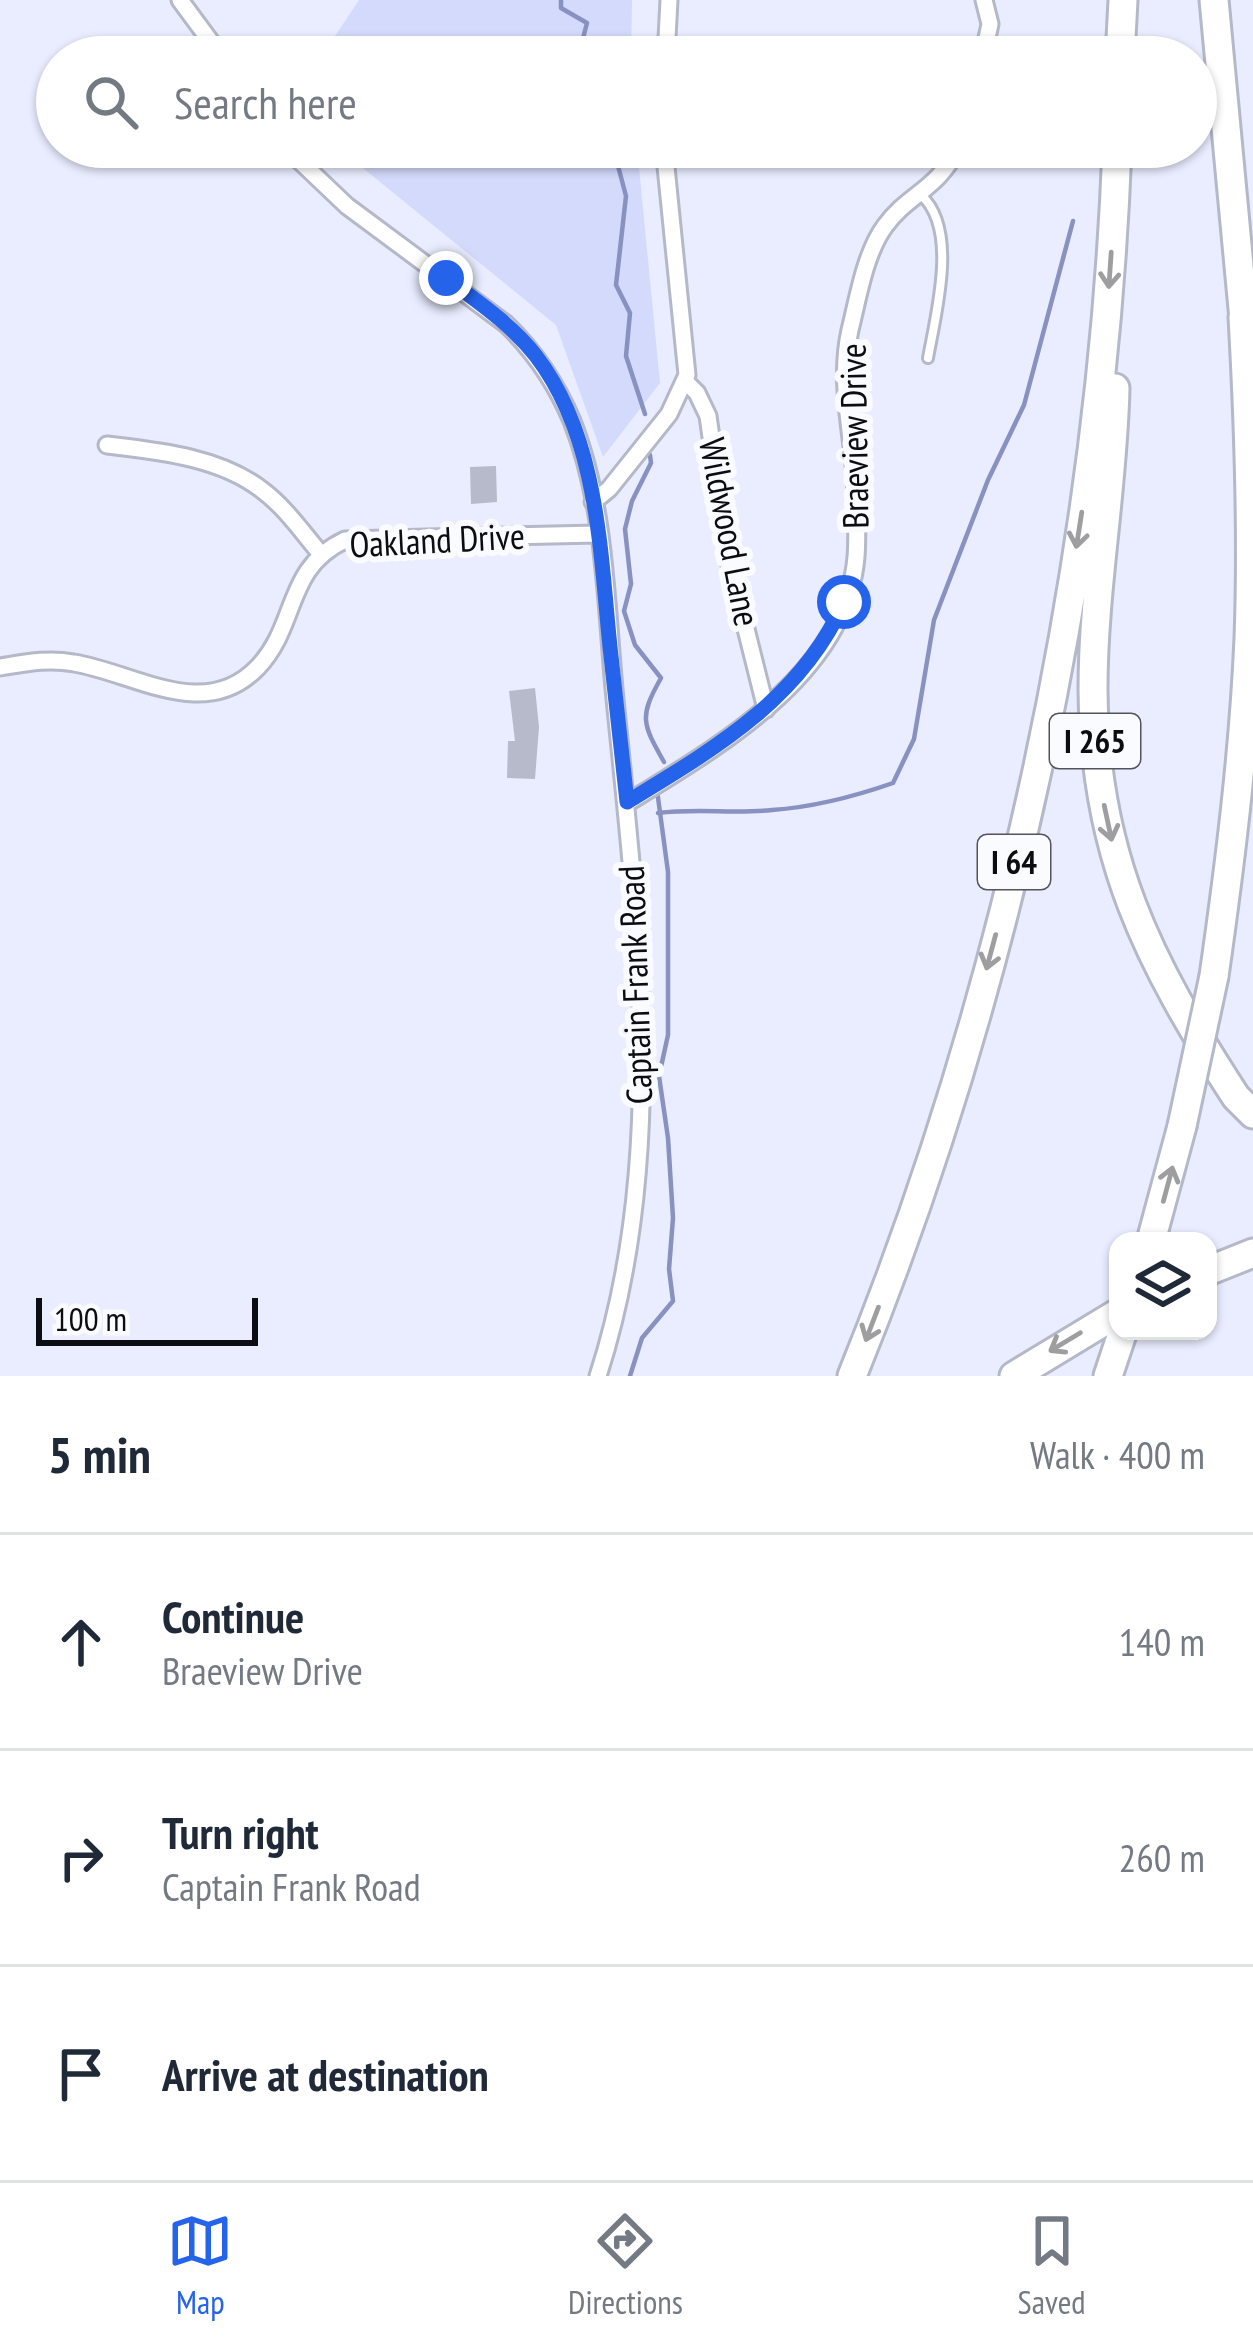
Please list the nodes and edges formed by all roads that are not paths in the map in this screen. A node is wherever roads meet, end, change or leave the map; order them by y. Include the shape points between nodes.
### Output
1 (180, 0) edge
2 (669, 0) edge
3 (984, 0) edge
4 (1123, 0) edge
5 (1214, 0) edge
6 (207, 36) edge
7 (666, 36) edge
8 (987, 36) edge
9 (1121, 36) edge
10 (307, 168) edge
11 (666, 168) edge
12 (945, 168) edge
13 (1116, 168) edge
14 (921, 195) junction
15 (1244, 317) junction
16 (1106, 330) junction
17 (928, 358) dead end
18 (685, 381) junction
19 (1253, 394) edge
20 (107, 445) dead end
21 (593, 502) junction
22 (597, 534) junction
23 (320, 553) junction
24 (0, 667) edge
25 (766, 709) junction
26 (627, 802) junction
27 (1253, 1114) edge
28 (1153, 1232) edge
29 (1253, 1253) edge
30 (1217, 1267) edge
31 (1109, 1317) edge
32 (598, 1376) edge
33 (852, 1376) edge
34 (1014, 1376) edge

1 - 6 street
2 - 7 street
3 - 8 street
4 - 9 highway
5 - 15 highway
10 - 21 street, Captain Frank Road via 523,340 572,422
11 - 18 street, Wildwood Lane
12 - 14 street, Braeview Drive
13 -> 16 highway, I 64
14 - 17 lane via 940,229
14 - 25 street, Braeview Drive via 878,238 847,346 851,581 817,651
15 - 19 highway
28 -> 15 highway, bridge via 1214,976 1240,765 1249,638
16 -> 27 highway, I 265 via 1115,390 1093,688 1108,828 1156,967
16 -> 33 highway, I 64 via 1071,580 1019,840 932,1154
18 - 21 street via 669,414
18 - 25 street, Wildwood Lane via 708,416 728,557
20 - 23 street via 244,477
21 - 22 street, Captain Frank Road
22 - 23 street, Oakland Drive via 359,538
22 - 26 street, Captain Frank Road
23 - 24 street, Oakland Drive via 262,662 220,690 182,694 68,662
25 - 26 street, Braeview Drive
26 - 32 street, Captain Frank Road via 639,984 637,1182
29 - 30 highway
31 -> 34 highway

